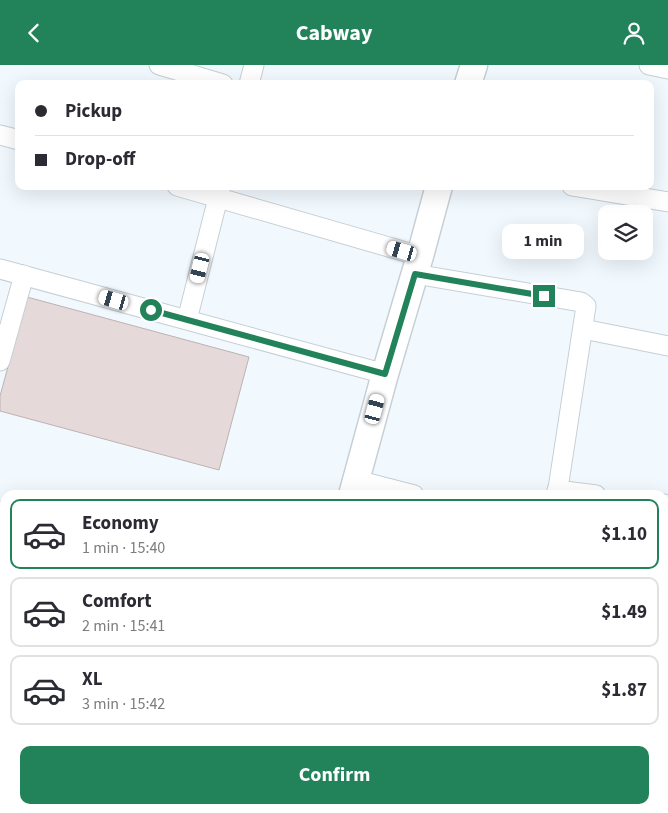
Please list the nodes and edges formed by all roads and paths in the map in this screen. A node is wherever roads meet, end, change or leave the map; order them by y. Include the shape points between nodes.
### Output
1 (159, 65) edge
2 (254, 65) edge
3 (474, 65) edge
4 (649, 65) edge
5 (668, 69) edge
6 (210, 80) edge
7 (250, 80) edge
8 (469, 80) edge
9 (0, 135) edge
10 (15, 139) edge
11 (206, 190) edge
12 (437, 190) edge
13 (596, 190) edge
14 (220, 192) edge
15 (668, 202) edge
16 (418, 265) junction
17 (0, 269) edge
18 (24, 275) junction
19 (187, 320) junction
20 (584, 329) junction
21 (668, 346) edge
22 (0, 361) edge
23 (385, 374) junction
24 (354, 488) edge
25 (371, 490) edge
26 (557, 490) edge

1 - 6 street
2 - 7 street
3 - 8 street
4 - 5 street
9 - 10 street
11 - 14 street
12 - 16 street
13 - 15 street
14 - 16 street
14 - 19 street
16 - 20 street via 581,302 586,306
16 - 23 street
17 - 18 street
18 - 19 street
18 - 22 street
19 - 23 street
20 - 21 street
20 - 26 street
23 - 24 street
24 - 25 street

